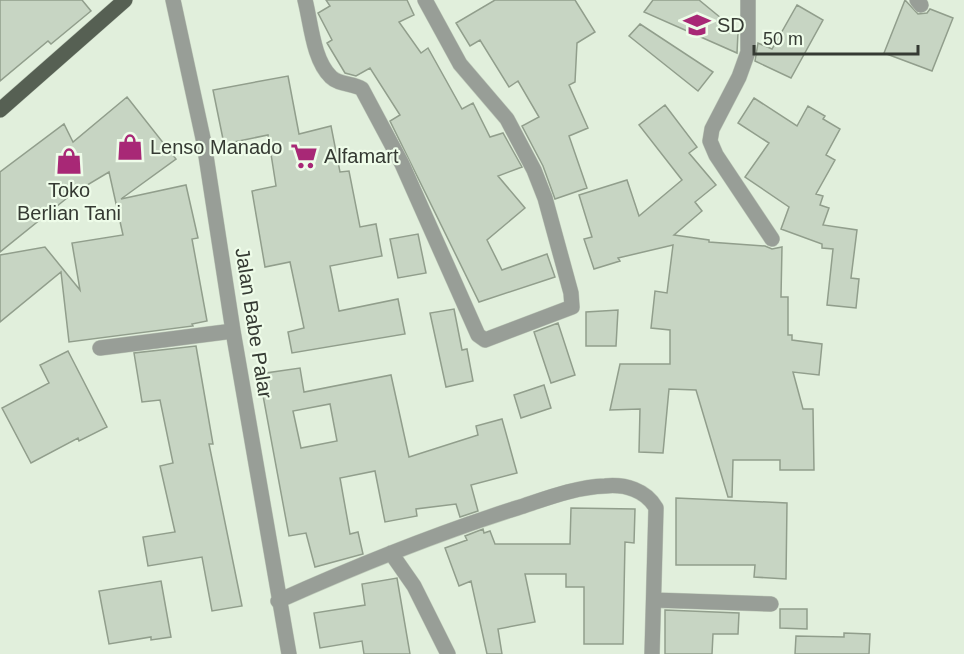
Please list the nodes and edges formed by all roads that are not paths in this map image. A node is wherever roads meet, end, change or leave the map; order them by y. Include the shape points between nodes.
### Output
1 (125, 0) edge
2 (173, 0) edge
3 (305, 0) edge
4 (425, 0) edge
5 (748, 0) edge
6 (0, 110) edge
7 (772, 239) dead end
8 (233, 331) junction
9 (100, 348) dead end
10 (391, 553) junction
11 (654, 600) junction
12 (279, 601) junction
13 (771, 604) dead end
14 (289, 654) edge
15 (448, 654) edge
16 (652, 654) edge

1 - 6 main road
2 - 8 street, Jalan Babe Palar via 204,143
3 - 4 street via 325,68 336,80 362,89 402,164 478,335 485,340 572,307 571,293 534,170 507,119 460,64
5 - 7 street via 748,52 710,141
8 - 9 street
8 - 12 street, Jalan Babe Palar
10 - 11 street via 559,495 606,485 626,487 646,495 656,508
10 - 12 street
10 - 15 street via 414,586
11 - 13 street
11 - 16 street
12 - 14 street, Jalan Babe Palar

